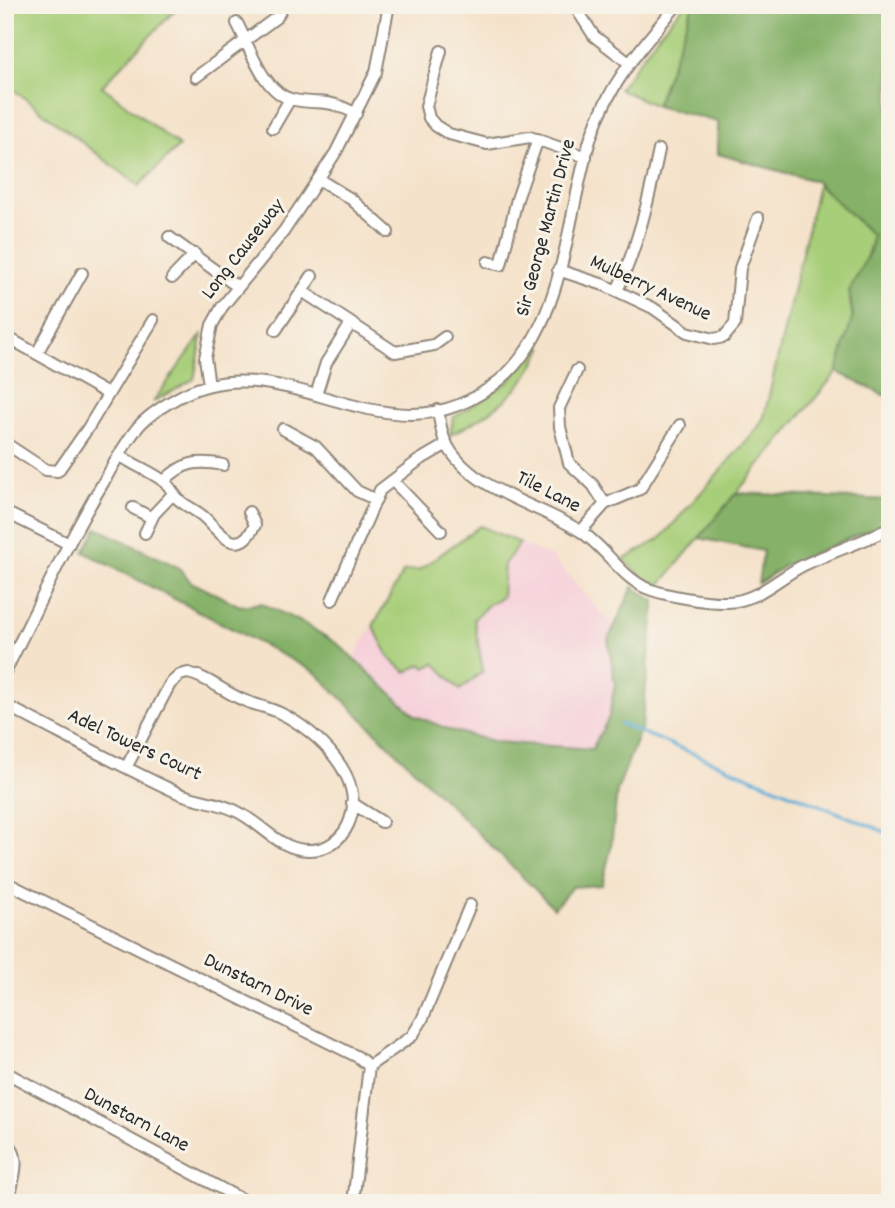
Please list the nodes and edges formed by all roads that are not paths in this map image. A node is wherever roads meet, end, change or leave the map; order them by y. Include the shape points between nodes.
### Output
1 (284, 5) edge
2 (389, 5) edge
3 (574, 5) edge
4 (677, 5) edge
5 (237, 23) dead end
6 (246, 39) junction
7 (441, 51) dead end
8 (628, 62) junction
9 (197, 77) dead end
10 (290, 99) junction
11 (356, 114) junction
12 (273, 128) dead end
13 (538, 139) junction
14 (659, 150) dead end
15 (586, 157) junction
16 (320, 180) junction
17 (758, 218) dead end
18 (388, 232) dead end
19 (169, 237) dead end
20 (195, 254) junction
21 (488, 262) dead end
22 (558, 270) junction
23 (82, 273) dead end
24 (312, 276) dead end
25 (172, 278) dead end
26 (239, 287) junction
27 (617, 290) junction
28 (302, 291) junction
29 (153, 320) dead end
30 (350, 325) junction
31 (276, 330) dead end
32 (5, 336) edge
33 (445, 337) dead end
34 (37, 353) junction
35 (577, 370) dead end
36 (209, 385) junction
37 (108, 394) junction
38 (316, 395) junction
39 (438, 410) junction
40 (680, 425) dead end
41 (283, 429) dead end
42 (5, 443) edge
43 (447, 444) junction
44 (119, 456) junction
45 (223, 466) dead end
46 (164, 481) junction
47 (394, 482) junction
48 (173, 494) junction
49 (374, 499) junction
50 (605, 504) junction
51 (133, 508) dead end
52 (5, 512) edge
53 (249, 512) dead end
54 (152, 518) junction
55 (890, 528) edge
56 (441, 531) dead end
57 (581, 531) junction
58 (145, 533) dead end
59 (69, 544) junction
60 (332, 600) dead end
61 (5, 673) edge
62 (5, 705) edge
63 (127, 766) junction
64 (352, 803) junction
65 (382, 822) dead end
66 (5, 882) edge
67 (470, 905) dead end
68 (369, 1066) junction
69 (5, 1072) edge
70 (5, 1139) edge
71 (9, 1203) edge
72 (248, 1203) edge
73 (354, 1203) edge

1 - 6 street via 277,18
2 - 11 street, Long Causeway via 381,55
3 - 8 street via 594,36
4 - 8 street, Sir George Martin Drive
5 - 6 street
6 - 9 street
6 - 10 street via 268,82
7 - 13 street via 426,106 436,126 487,144 520,137
8 - 15 street, Sir George Martin Drive via 599,115
10 - 11 street via 327,101
10 - 12 street
11 - 16 street, Long Causeway
13 - 15 street
13 - 21 street via 501,265
14 - 27 street via 644,219
15 - 22 street, Sir George Martin Drive
16 - 18 street via 351,199
16 - 26 street, Long Causeway
17 - 27 street, Mulberry Avenue via 740,268 735,324 724,337 714,339 687,331
19 - 20 street
20 - 25 street
20 - 26 street
22 - 27 street, Mulberry Avenue
22 - 39 street, Sir George Martin Drive via 541,327 513,368 482,393
23 - 34 street
24 - 28 street
26 - 36 street, Long Causeway via 212,325 205,358
28 - 30 street
28 - 31 street
29 - 37 street
30 - 33 street via 396,352 433,345
30 - 38 street via 326,363
32 - 34 street
34 - 37 street
35 - 50 street via 559,408 560,427 569,463 593,485
36 - 38 street, Sir George Martin Drive via 240,380
36 - 44 street via 158,409 138,426
37 - 42 street via 58,471 46,470
38 - 39 street, Sir George Martin Drive via 376,413 409,415
39 - 43 street, Tile Lane
40 - 50 street via 640,489
41 - 49 street via 316,447 357,491
43 - 47 street
43 - 57 street, Tile Lane via 485,482
44 - 46 street
44 - 59 street
45 - 46 street via 196,461
46 - 48 street
47 - 49 street
47 - 56 street
48 - 53 street via 232,542 239,542 255,525
48 - 54 street
49 - 60 street
50 - 57 street
51 - 54 street
52 - 59 street
54 - 58 street
55 - 57 street, Tile Lane via 803,566 745,600 726,603 644,587
59 - 61 street
62 - 63 street, Adel Towers Court
63 - 64 street, Adel Towers Court via 179,794 235,810 285,844 310,850 323,848 342,835
63 - 64 street via 170,684 188,673 304,727 325,744 340,766
64 - 65 street
66 - 68 street, Dunstarn Drive
67 - 68 street via 422,1020 412,1035
68 - 73 street
69 - 72 street, Dunstarn Lane
70 - 71 street via 16,1161

